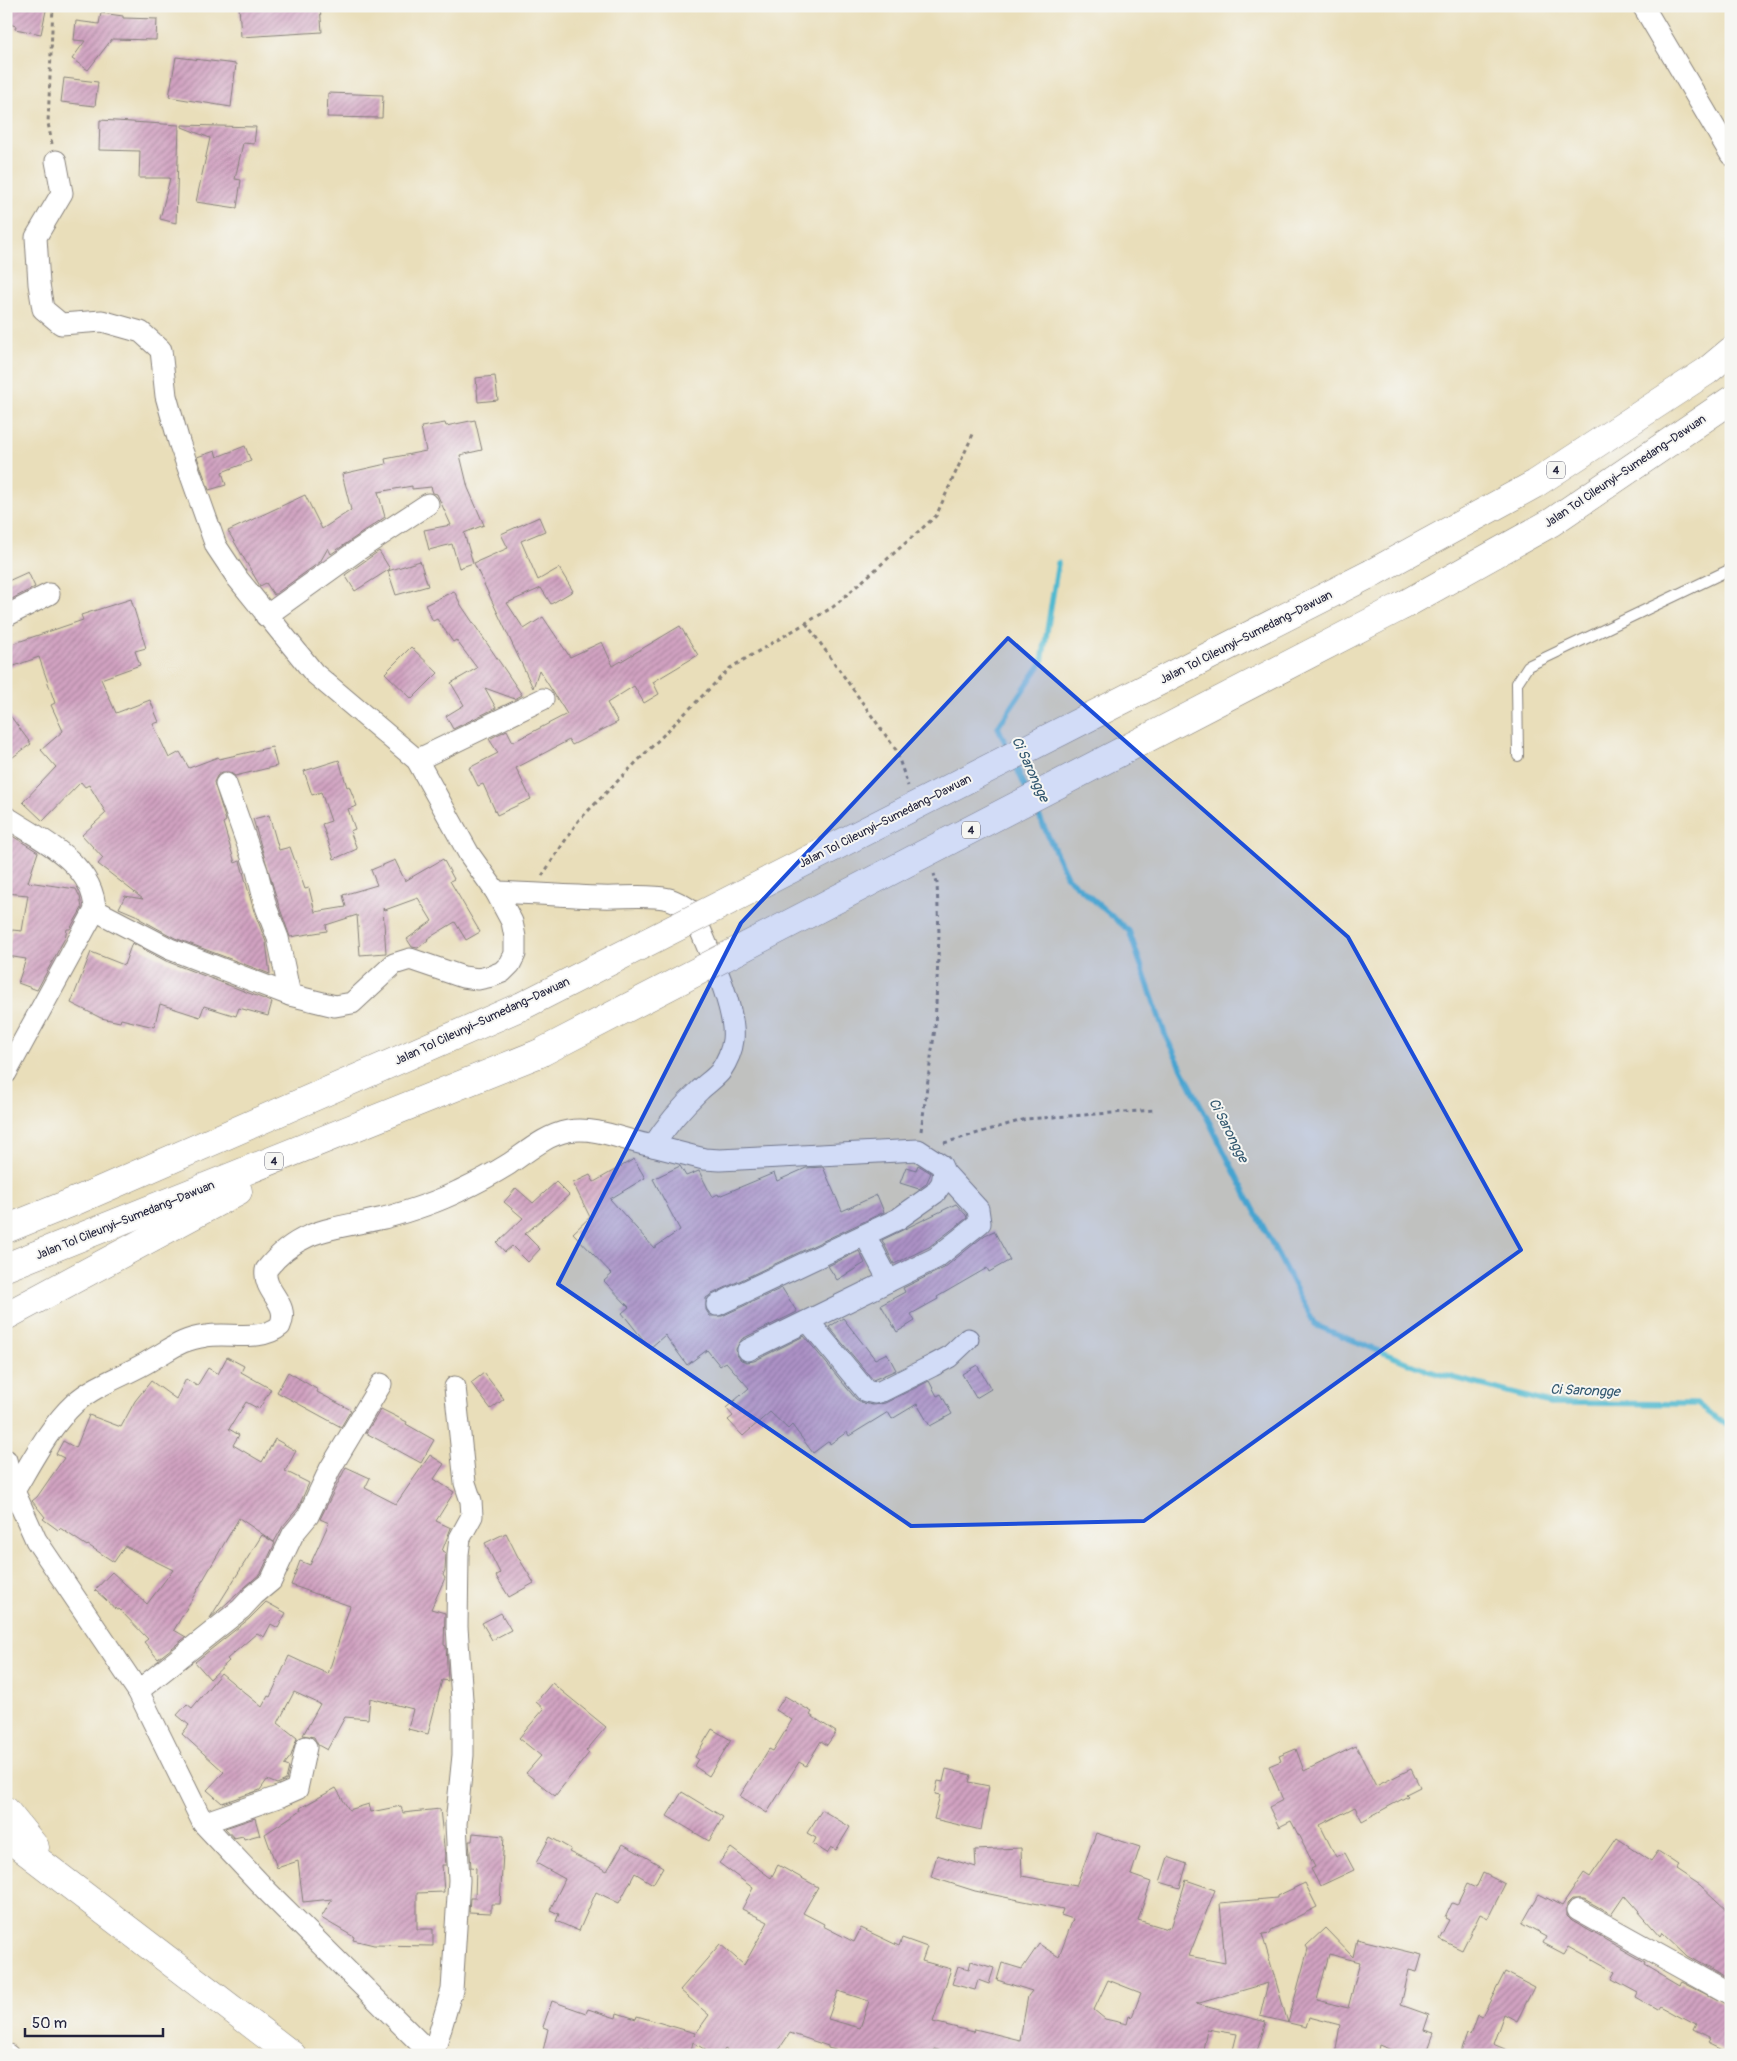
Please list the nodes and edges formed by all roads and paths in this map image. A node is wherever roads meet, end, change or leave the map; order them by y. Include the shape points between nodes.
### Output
1 (53, 6) edge
2 (1643, 6) edge
3 (1731, 155) edge
4 (56, 161) joint
5 (1731, 351) edge
6 (1731, 400) edge
7 (974, 432) dead end
8 (428, 504) dead end
9 (1731, 569) edge
10 (49, 594) dead end
11 (6, 616) edge
12 (266, 616) junction
13 (543, 699) dead end
14 (1518, 756) dead end
15 (417, 760) junction
16 (226, 784) dead end
17 (6, 817) edge
18 (496, 892) junction
19 (530, 893) junction
20 (95, 910) junction
21 (290, 995) junction
22 (6, 1073) edge
23 (1154, 1110) dead end
24 (354, 1129) junction
25 (653, 1146) junction
26 (918, 1150) junction
27 (944, 1172) junction
28 (78, 1200) junction
29 (6, 1222) edge
30 (6, 1229) edge
31 (865, 1235) junction
32 (6, 1267) edge
33 (889, 1281) junction
34 (718, 1305) dead end
35 (6, 1316) edge
36 (808, 1321) junction
37 (968, 1339) dead end
38 (748, 1350) dead end
39 (381, 1384) dead end
40 (455, 1387) dead end
41 (6, 1460) edge
42 (14, 1490) junction
43 (138, 1691) junction
44 (306, 1747) dead end
45 (6, 1811) edge
46 (203, 1823) junction
47 (6, 1836) edge
48 (6, 1856) edge
49 (6, 1860) edge
50 (45, 1876) junction
51 (1578, 1910) dead end
52 (1731, 1995) edge
53 (264, 2055) edge
54 (292, 2055) edge
55 (433, 2055) edge

1 - 4 path via 48,123
2 - 3 street
4 - 12 street via 62,193 36,237 43,309 61,324 102,321 141,332 161,350 166,396 216,546
5 - 28 highway, Jalan Tol Cileunyi–Sumedang–Dawuan / 4, bridge via 1535,484 1372,573 522,1006
6 - 24 highway, Jalan Tol Cileunyi–Sumedang–Dawuan / 4, bridge via 1552,522 1402,606 540,1053
7 - 19 path via 936,516 833,607 730,668 578,822
8 - 12 street
9 - 14 lane via 1528,666 1517,683
10 - 11 street
12 - 15 street via 314,673
13 - 15 street
15 - 18 street via 469,854
16 - 21 street via 278,938
17 - 20 street via 55,847 68,860 91,888
18 - 19 street
18 - 21 street via 512,922 515,937 515,954 502,972 478,979 418,961 402,960 352,1003 334,1006
19 - 25 street via 657,897 671,900 693,912 726,996 733,1040 719,1072 693,1097
20 - 21 street via 170,949
20 - 22 street
23 - 26 path via 1026,1119
24 - 32 highway, Jalan Tol Cileunyi–Sumedang–Dawuan / 4
24 - 35 highway
25 - 26 street via 720,1160
25 - 42 street via 592,1130 561,1132 486,1178 438,1201 398,1214 322,1230 295,1242 266,1270 268,1286 283,1310 282,1322 276,1329 252,1335 207,1336 178,1343 94,1390 75,1403 54,1428
26 - 27 street via 941,1165
27 - 31 street via 935,1193 898,1219
27 - 33 street via 978,1209 980,1223 936,1258
28 - 29 highway
28 - 30 highway, Jalan Tol Cileunyi–Sumedang–Dawuan / 4
31 - 33 street
31 - 34 street
33 - 36 street
36 - 37 street via 871,1393 882,1391 942,1361
36 - 38 street
39 - 43 street via 330,1469 308,1516 293,1534 271,1581
40 - 55 street via 465,1483 472,1516 460,1538 458,1554 456,1627 463,1755 456,1824 459,1880 454,1972
41 - 42 street
42 - 43 street via 36,1540
43 - 46 street
44 - 46 street via 297,1789
45 - 50 highway
46 - 55 street
47 - 50 highway
48 - 50 highway
49 - 50 highway
50 - 53 highway
50 - 54 highway
51 - 52 street

